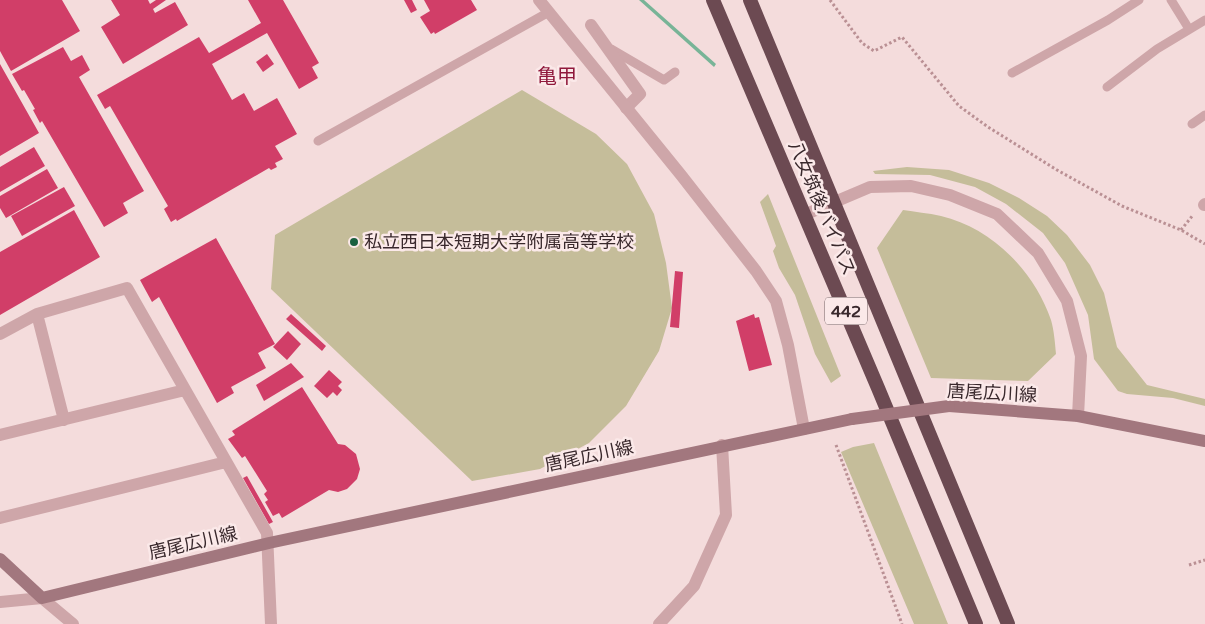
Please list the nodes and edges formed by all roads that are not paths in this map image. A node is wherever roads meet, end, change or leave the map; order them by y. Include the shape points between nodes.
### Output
1 (539, 0) edge
2 (713, 0) edge
3 (750, 0) edge
4 (1139, 0) edge
5 (1171, 0) edge
6 (549, 12) junction
7 (1205, 20) edge
8 (590, 24) dead end
9 (1189, 29) junction
10 (606, 46) junction
11 (675, 72) dead end
12 (1012, 73) dead end
13 (1107, 87) dead end
14 (626, 108) junction
15 (1205, 115) edge
16 (1192, 124) dead end
17 (318, 142) dead end
18 (833, 202) junction
19 (804, 216) junction
20 (37, 314) junction
21 (0, 334) edge
22 (185, 390) junction
23 (1078, 416) junction
24 (64, 420) junction
25 (804, 429) junction
26 (0, 435) edge
27 (1205, 441) edge
28 (722, 445) junction
29 (226, 462) junction
30 (0, 518) edge
31 (269, 543) junction
32 (0, 559) edge
33 (42, 598) junction
34 (0, 602) edge
35 (73, 624) edge
36 (271, 624) edge
37 (660, 624) edge
38 (976, 624) edge
39 (1008, 624) edge

1 - 6 street
2 - 19 highway, 八女筑後バイパス / 442
3 - 18 highway, 八女筑後バイパス / 442
4 - 12 lane
5 - 9 lane
6 - 14 street
6 - 17 lane
7 - 9 lane
8 - 10 street
9 - 13 lane via 1156,49
10 - 11 lane via 664,80
10 - 14 street via 640,94
14 - 25 street via 756,271 776,301
15 - 16 lane
18 - 19 street
18 - 23 street via 870,187 911,186 950,195 997,214 1038,253 1067,300 1082,356
18 - 39 highway, 八女筑後バイパス / 442
19 - 38 highway, 八女筑後バイパス / 442
20 - 21 street
20 - 22 street via 127,288
20 - 24 street
22 - 24 street
22 - 29 street
23 - 25 main road, 唐尾広川線, bridge via 949,406
23 - 27 main road, 唐尾広川線
24 - 26 street
25 - 28 main road, 唐尾広川線
28 - 31 main road, 唐尾広川線
28 - 37 street via 726,515 694,586
29 - 30 street
29 - 31 street via 267,533
31 - 33 main road, 唐尾広川線
31 - 36 street
32 - 33 main road
33 - 34 street
33 - 35 street

